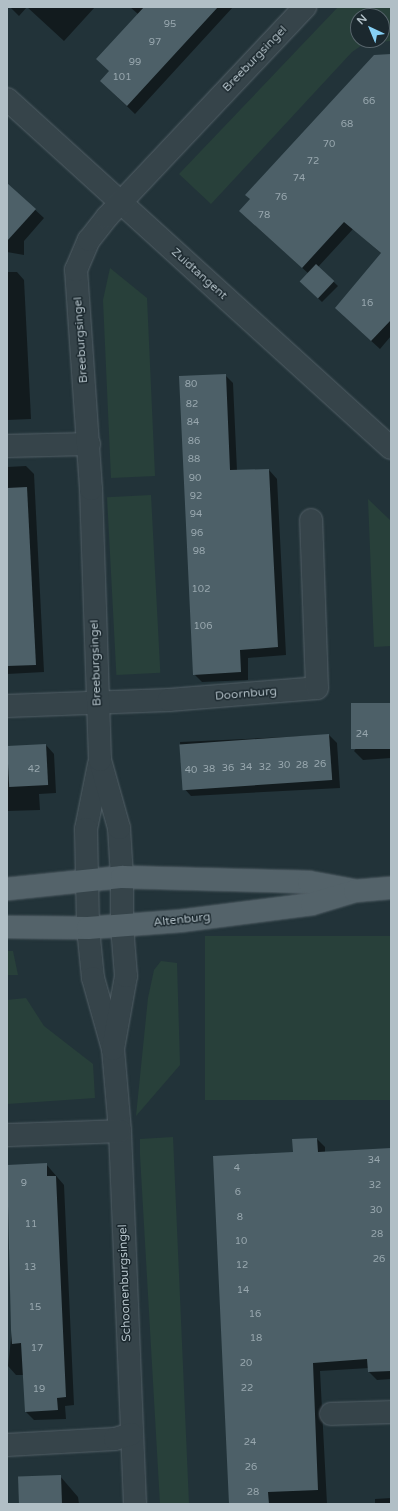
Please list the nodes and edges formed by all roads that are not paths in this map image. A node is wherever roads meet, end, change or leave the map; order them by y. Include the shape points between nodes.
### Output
1 (305, 7) edge
2 (7, 99) edge
3 (120, 203) junction
4 (89, 444) junction
5 (7, 446) edge
6 (391, 448) edge
7 (311, 520) dead end
8 (97, 703) junction
9 (7, 706) edge
10 (100, 760) junction
11 (122, 878) junction
12 (89, 879) junction
13 (391, 888) edge
14 (7, 889) edge
15 (355, 891) junction
16 (122, 926) junction
17 (7, 927) edge
18 (88, 928) junction
19 (113, 1049) junction
20 (120, 1131) junction
21 (7, 1135) edge
22 (391, 1412) edge
23 (331, 1414) dead end
24 (131, 1434) junction
25 (7, 1445) edge
26 (135, 1504) edge

1 - 3 street, Breeburgsingel
2 - 3 street, Zuidtangent
3 - 4 street, Breeburgsingel via 90,240 76,270
3 - 6 street, Zuidtangent
4 - 5 street
4 - 8 street, Breeburgsingel
7 - 8 street, Doornburg via 317,688
8 - 9 street, Doornburg
8 - 10 street, Breeburgsingel
10 - 11 street, Breeburgsingel via 119,828
10 - 12 street, Breeburgsingel via 86,829
11 - 12 main road, Altenburg
11 - 15 main road, Altenburg via 309,882
11 - 16 street, Breeburgsingel
12 - 14 main road, Altenburg
12 - 18 street, Breeburgsingel
13 - 15 main road, Altenburg
15 - 16 main road, Altenburg via 312,904
16 - 18 main road, Altenburg
16 - 19 street, Schoonenburgsingel via 126,976
17 - 18 main road, Altenburg
18 - 19 street, Schoonenburgsingel via 93,978
19 - 20 street, Schoonenburgsingel
20 - 21 street
20 - 24 street, Schoonenburgsingel
22 - 23 street
24 - 25 street via 115,1439
24 - 26 street, Schoonenburgsingel

